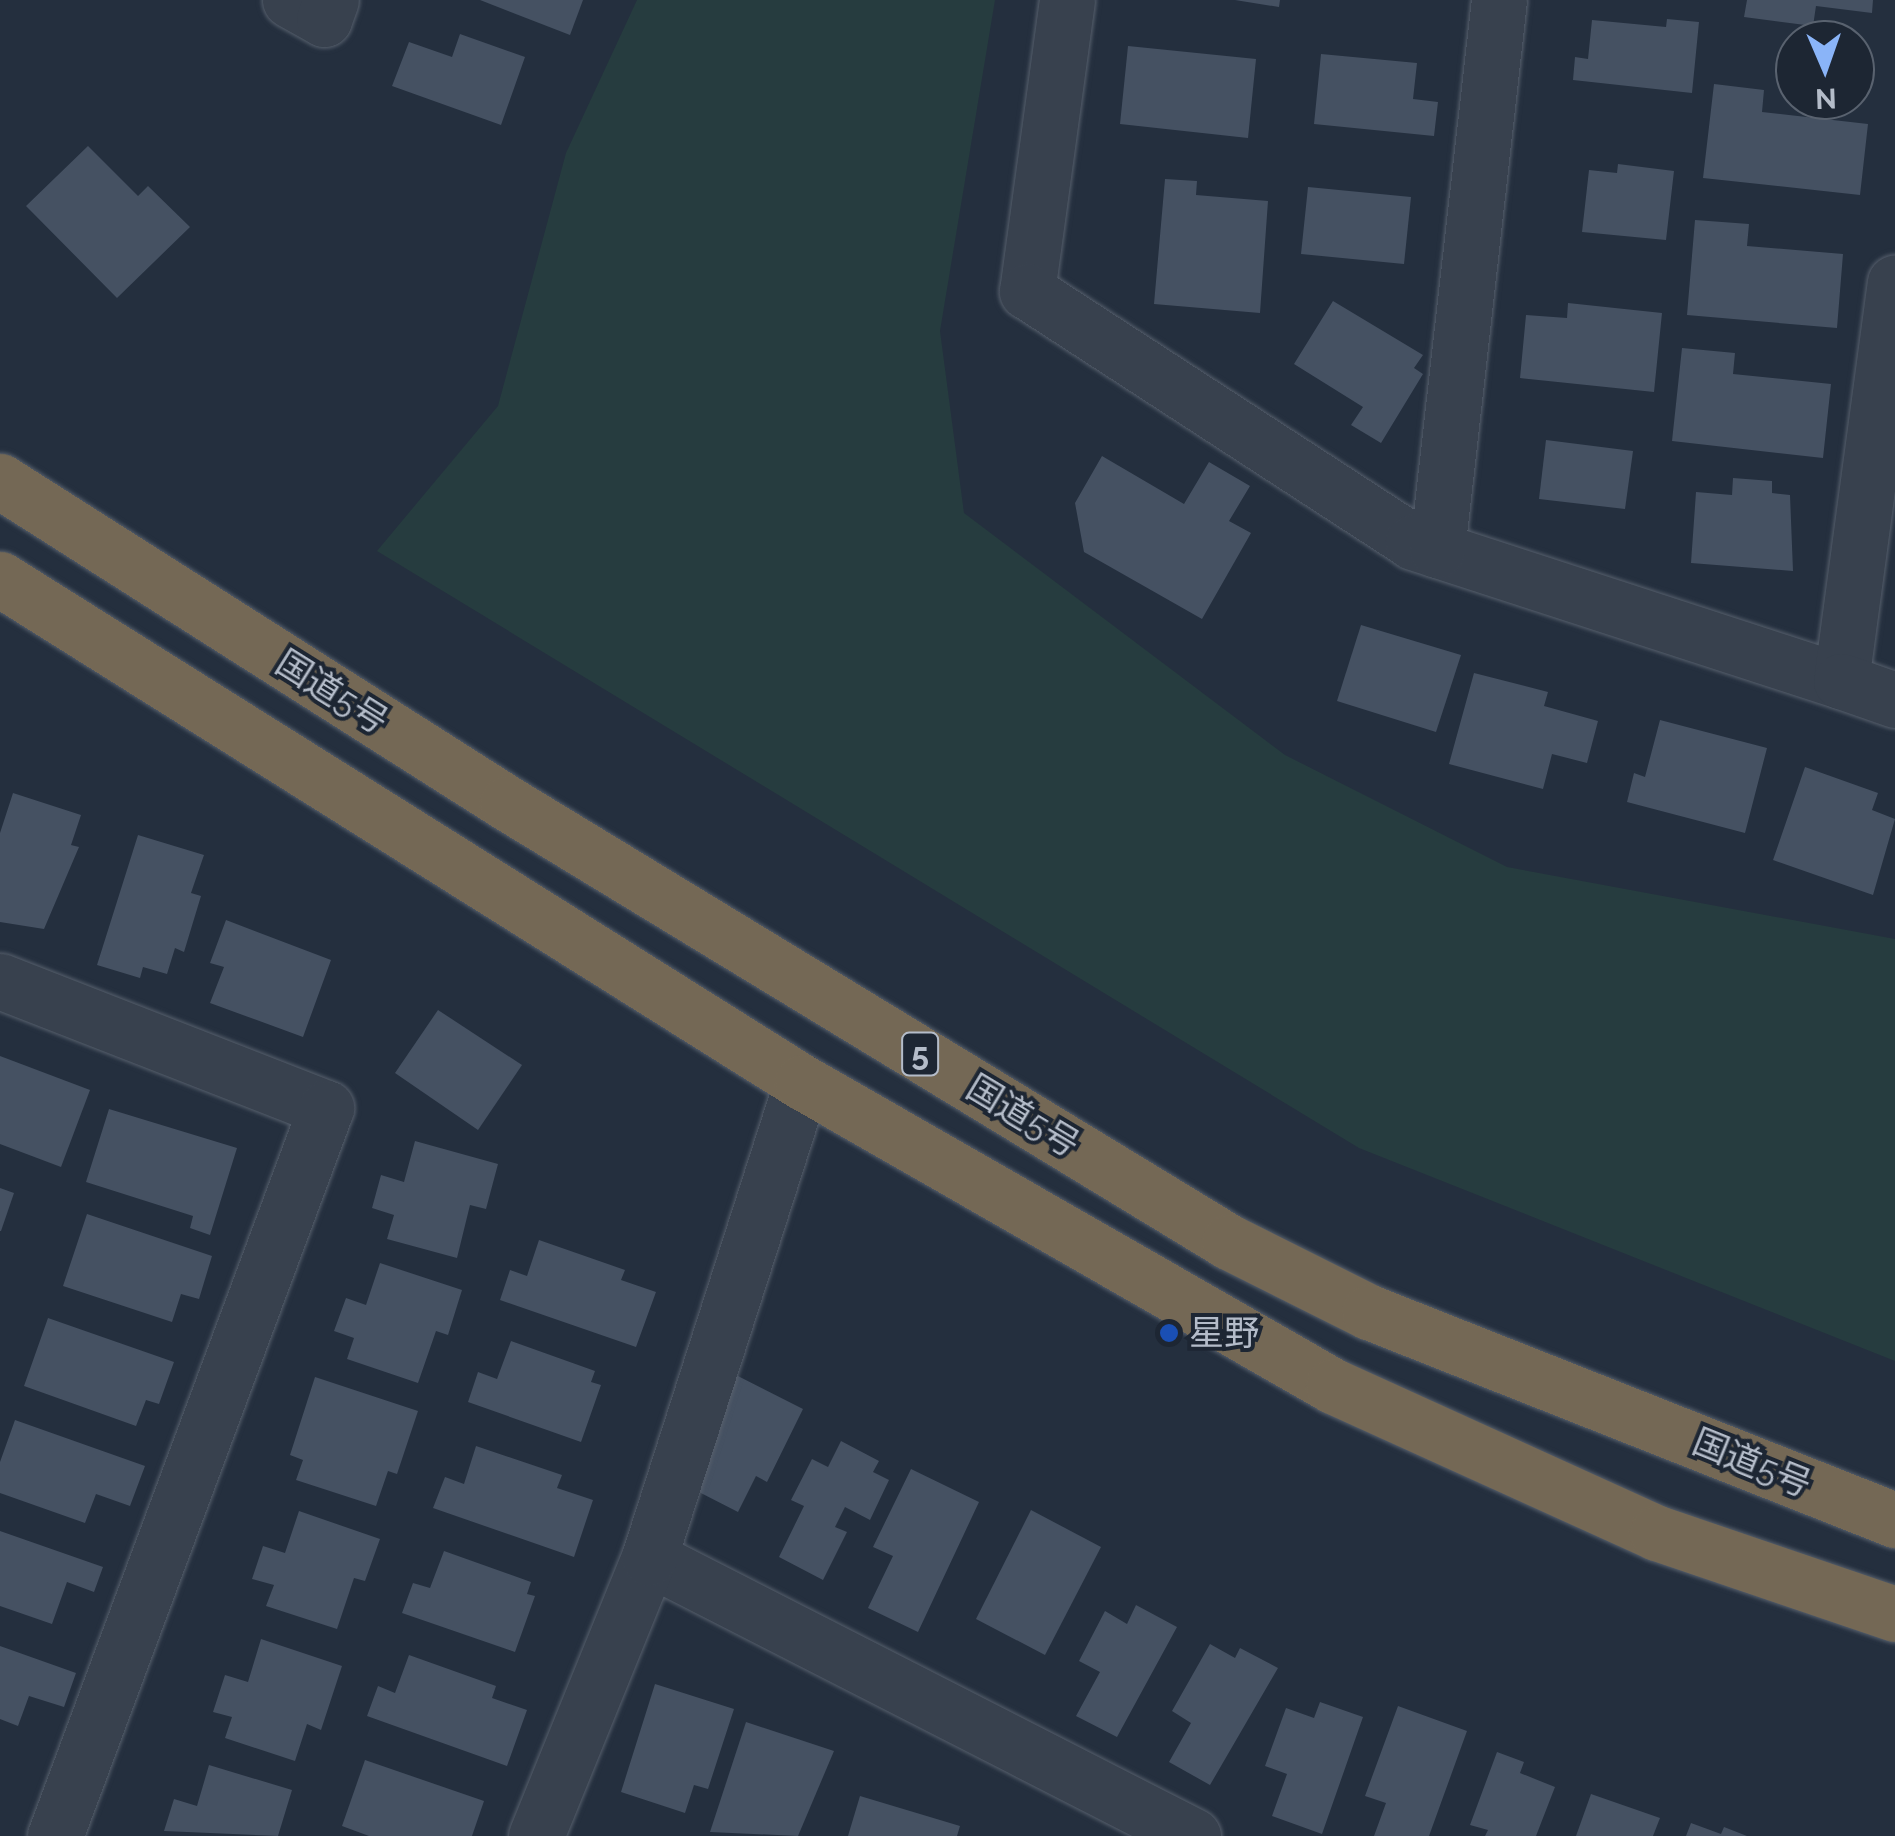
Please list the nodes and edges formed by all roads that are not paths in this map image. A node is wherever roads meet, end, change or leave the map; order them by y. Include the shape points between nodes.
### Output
1 (290, 0) edge
2 (331, 0) edge
3 (1067, 0) edge
4 (1498, 0) edge
5 (1895, 284) edge
6 (0, 481) edge
7 (1438, 550) junction
8 (0, 581) edge
9 (1840, 681) junction
10 (1895, 700) edge
11 (0, 982) edge
12 (802, 1082) junction
13 (1895, 1520) edge
14 (649, 1558) junction
15 (1895, 1614) edge
16 (55, 1836) edge
17 (536, 1836) edge
18 (1193, 1836) edge

1 - 2 street via 324,19
3 - 7 street via 1027,290 1413,542
4 - 7 street
5 - 9 street
6 - 13 highway, 国道5号 / 5 via 506,803 1229,1242 1369,1312
7 - 9 street
8 - 12 highway, 5
9 - 10 street
11 - 16 street via 326,1108
12 - 14 street
12 - 15 highway, 5 via 1333,1386 1657,1534
14 - 17 street
14 - 18 street

